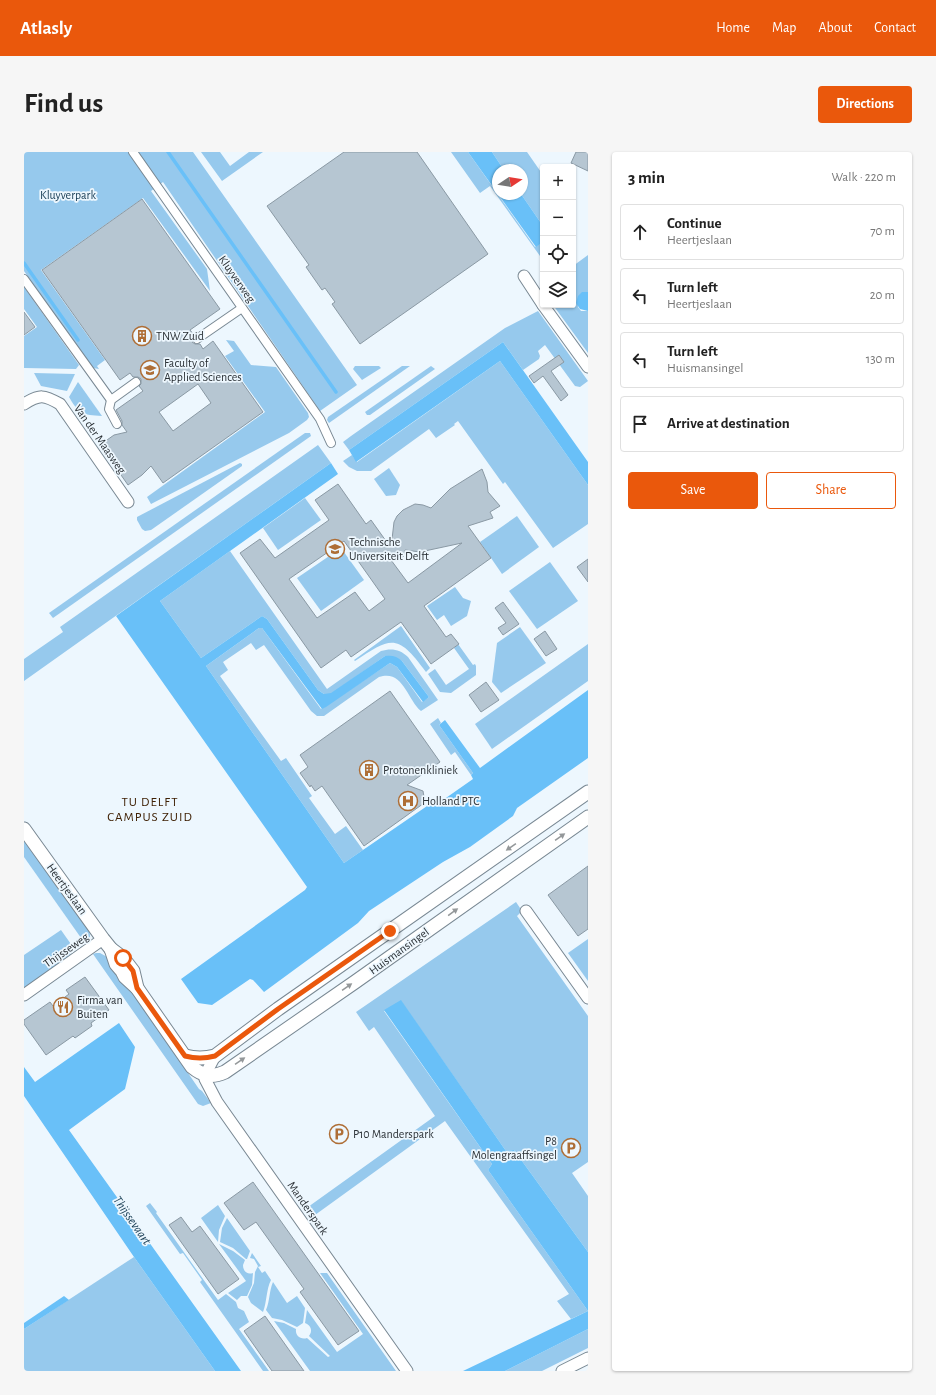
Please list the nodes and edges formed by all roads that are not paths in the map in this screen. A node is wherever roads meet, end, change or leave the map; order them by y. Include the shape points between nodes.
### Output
1 (133, 152) edge
2 (524, 276) dead end
3 (24, 279) edge
4 (540, 300) edge
5 (242, 308) junction
6 (545, 308) edge
7 (197, 339) dead end
8 (588, 367) edge
9 (136, 382) dead end
10 (111, 400) junction
11 (24, 404) edge
12 (117, 424) dead end
13 (331, 443) dead end
14 (128, 502) dead end
15 (588, 792) edge
16 (588, 817) edge
17 (24, 829) edge
18 (526, 911) dead end
19 (107, 944) junction
20 (24, 995) edge
21 (588, 998) edge
22 (185, 1056) junction
23 (215, 1056) junction
24 (205, 1075) junction
25 (588, 1358) edge
26 (407, 1371) edge
27 (562, 1371) edge

1 - 5 street, Kluyverweg
2 - 4 street
3 - 10 street
5 - 7 street
5 - 13 street, Kluyverweg via 320,419
6 - 8 street
9 - 10 street
10 - 12 street via 109,409
11 - 14 street, Van der Maasweg via 34,397 46,397 60,404
15 -> 23 street, Huismansingel
24 -> 16 street, Huismansingel via 225,1072
17 - 19 street, Heertjeslaan
18 - 21 street
19 - 20 street, Thijsseweg
19 - 22 street, Heertjeslaan via 125,977 137,988
22 - 23 street via 195,1059
22 - 24 street, Heertjeslaan via 192,1067
23 - 24 street
24 - 26 street, Manderspark via 206,1083 217,1102
25 - 27 street

